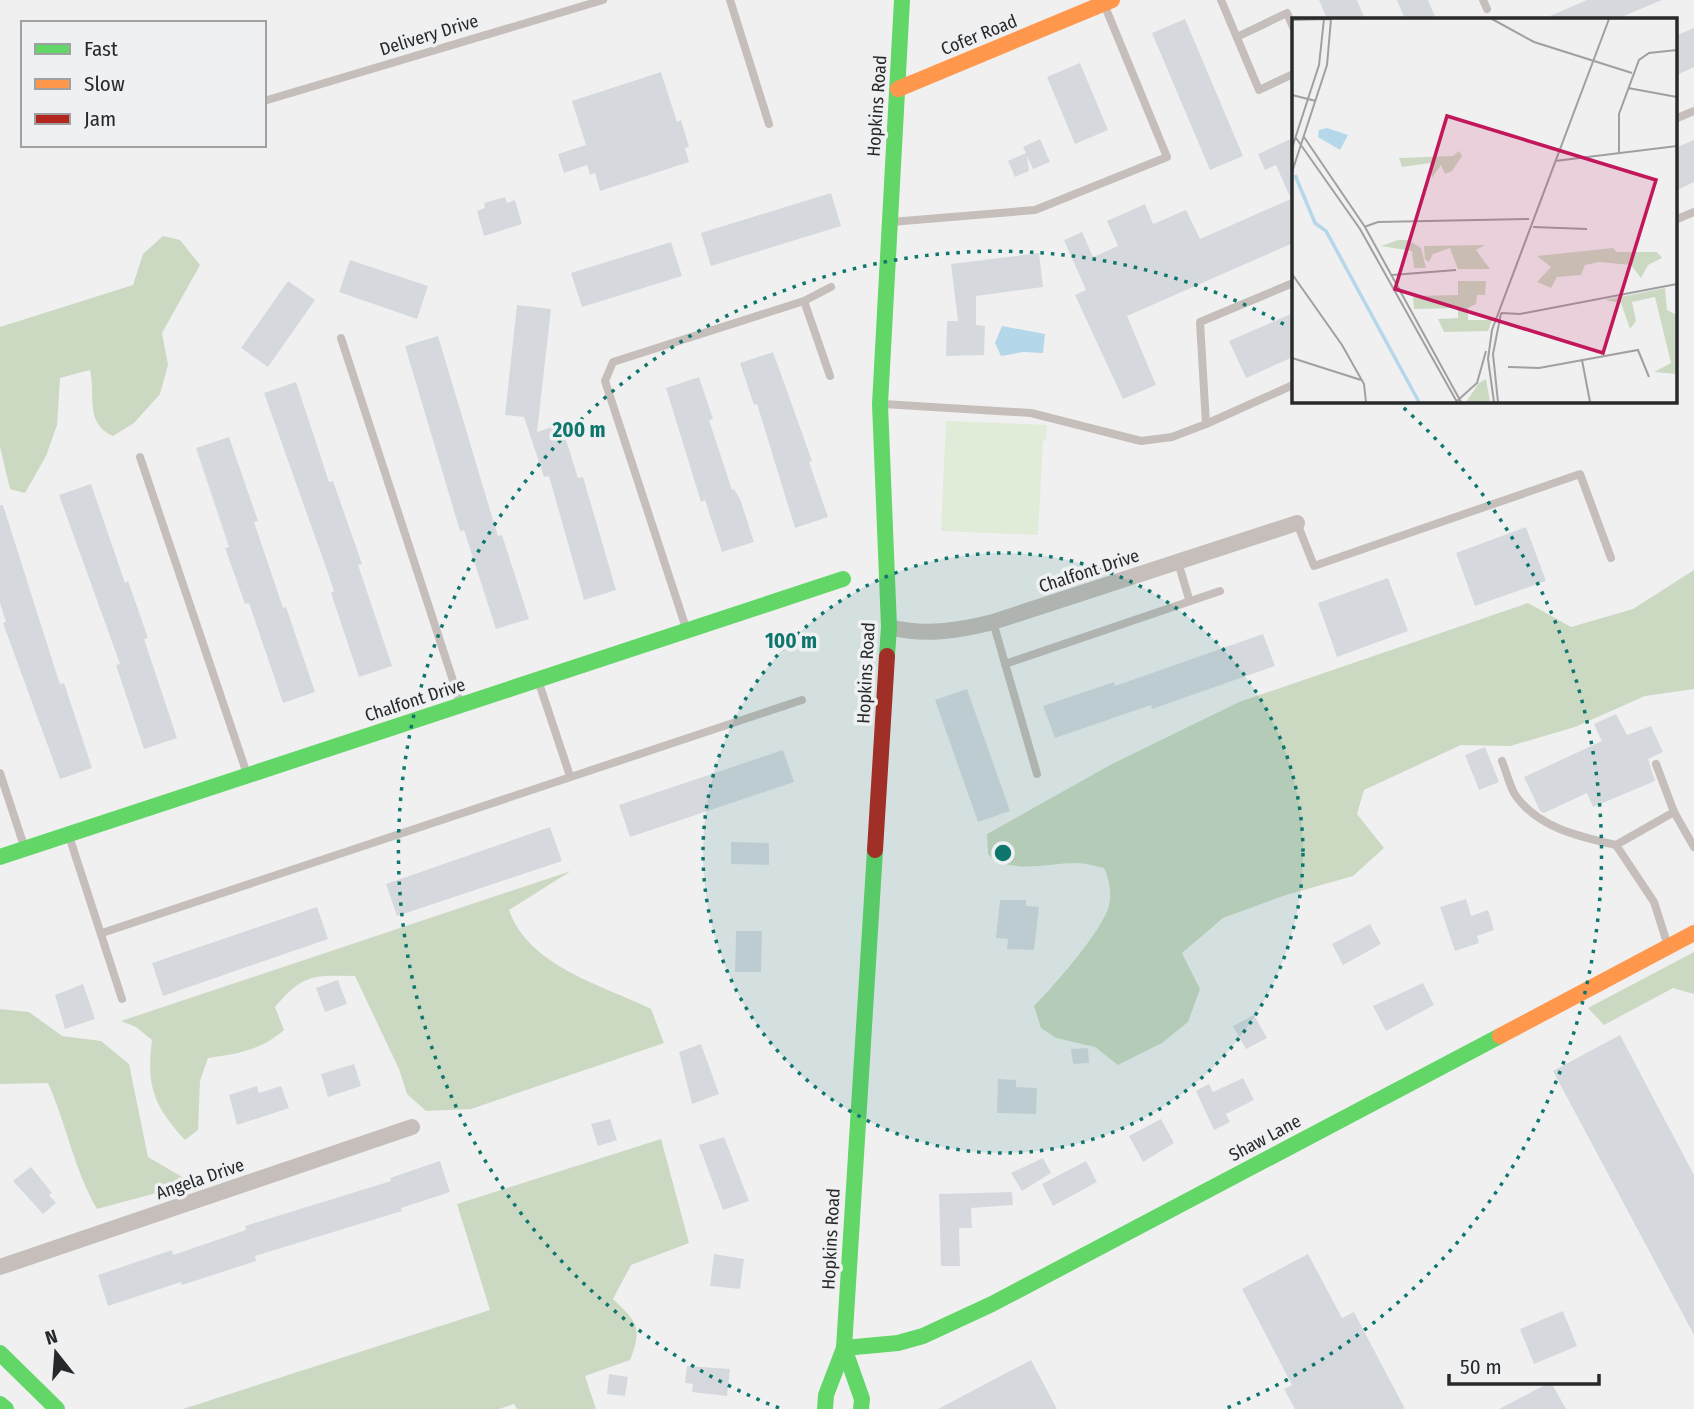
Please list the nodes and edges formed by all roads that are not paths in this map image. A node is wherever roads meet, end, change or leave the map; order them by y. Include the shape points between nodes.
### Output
1 (603, 0) edge
2 (730, 0) edge
3 (902, 0) edge
4 (1221, 0) edge
5 (1108, 2) edge
6 (1292, 25) edge
7 (1237, 37) junction
8 (1292, 74) edge
9 (898, 89) junction
10 (266, 100) edge
11 (1694, 111) edge
12 (1676, 119) edge
13 (769, 124) dead end
14 (1694, 212) edge
15 (1676, 220) edge
16 (888, 223) junction
17 (1292, 283) edge
18 (831, 287) dead end
19 (804, 301) junction
20 (341, 338) dead end
21 (831, 376) dead end
22 (1292, 385) edge
23 (880, 404) junction
24 (1206, 424) junction
25 (140, 457) dead end
26 (1297, 523) joint
27 (1611, 558) dead end
28 (1178, 562) junction
29 (843, 579) dead end
30 (1220, 591) dead end
31 (1189, 599) junction
32 (993, 622) junction
33 (889, 628) junction
34 (687, 630) junction
35 (1005, 664) junction
36 (538, 680) junction
37 (802, 701) dead end
38 (461, 705) junction
39 (1502, 761) dead end
40 (1656, 764) dead end
41 (0, 773) edge
42 (247, 774) junction
43 (1037, 774) dead end
44 (570, 776) junction
45 (1674, 812) junction
46 (68, 834) junction
47 (1616, 845) junction
48 (1694, 847) edge
49 (25, 849) junction
50 (0, 857) edge
51 (102, 933) junction
52 (1694, 933) edge
53 (1669, 947) junction
54 (122, 999) dead end
55 (412, 1127) dead end
56 (0, 1267) edge
57 (844, 1348) junction
58 (0, 1353) edge
59 (0, 1404) edge
60 (6, 1409) edge
61 (57, 1409) edge
62 (825, 1409) edge
63 (861, 1409) edge

1 - 10 lane, Delivery Drive
2 - 13 lane
3 - 9 street, Hopkins Road
4 - 7 lane
5 - 9 street, Cofer Road
5 - 16 lane via 1167,157 1035,209
6 - 7 lane via 1287,13
7 - 8 lane via 1259,90
9 - 16 street, Hopkins Road
11 - 12 lane
14 - 15 lane
16 - 23 street, Hopkins Road
17 - 24 lane via 1200,322
18 - 19 lane
19 - 21 lane
19 - 34 lane via 613,362 605,381
20 - 38 lane
22 - 24 lane
23 - 24 lane via 1031,414 1141,441 1172,437
23 - 33 street, Hopkins Road
25 - 42 lane
26 - 27 lane via 1314,566 1580,474
26 - 28 street, Chalfont Drive
28 - 31 lane
28 - 32 street, Chalfont Drive
29 - 34 street, Chalfont Drive
30 - 31 lane
31 - 35 lane
32 - 33 street, Chalfont Drive via 911,633
32 - 35 lane
33 - 57 street, Hopkins Road
34 - 36 street, Chalfont Drive
35 - 43 lane
36 - 38 street, Chalfont Drive
36 - 44 lane
37 - 44 lane
38 - 42 street, Chalfont Drive
39 - 47 lane via 1514,793 1535,816 1576,836
40 - 45 lane
41 - 49 lane
42 - 46 street, Chalfont Drive
44 - 51 lane
45 - 47 lane
45 - 48 lane
46 - 49 street, Chalfont Drive
46 - 51 lane
47 - 53 lane via 1654,902
49 - 50 street, Chalfont Drive
51 - 54 lane
52 - 53 street, Shaw Lane
53 - 57 street, Shaw Lane via 992,1304 923,1336
55 - 56 street, Angela Drive
57 - 62 street, Hopkins Road
57 - 63 street, Hopkins Road via 862,1399
58 - 61 street
59 - 60 street

